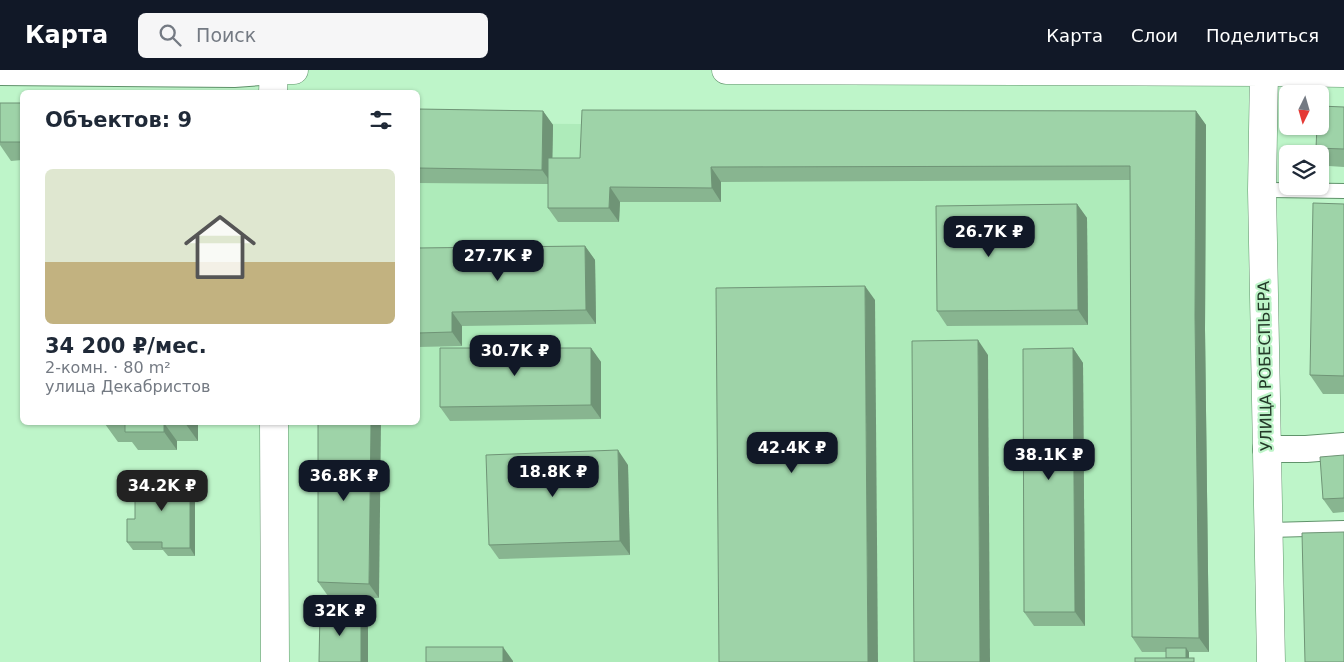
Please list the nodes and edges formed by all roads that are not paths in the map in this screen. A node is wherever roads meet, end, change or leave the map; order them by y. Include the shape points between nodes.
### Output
1 (726, 70) edge
2 (4, 71) edge
3 (1264, 71) edge
4 (1344, 73) edge
5 (279, 76) edge
6 (1262, 190) junction
7 (1344, 191) edge
8 (274, 425) edge
9 (1344, 446) edge
10 (1266, 449) junction
11 (1344, 528) edge
12 (1268, 530) junction
13 (275, 662) edge
14 (1270, 662) edge

1 - 3 main road
2 - 5 street
3 - 4 main road
3 - 6 main road, УЛИЦА РОБЕСПЬЕРА
6 - 7 lane
6 - 10 main road, УЛИЦА РОБЕСПЬЕРА
8 - 13 main road
9 - 10 street
10 - 12 main road, УЛИЦА РОБЕСПЬЕРА
11 - 12 lane
12 - 14 main road, УЛИЦА РОБЕСПЬЕРА

